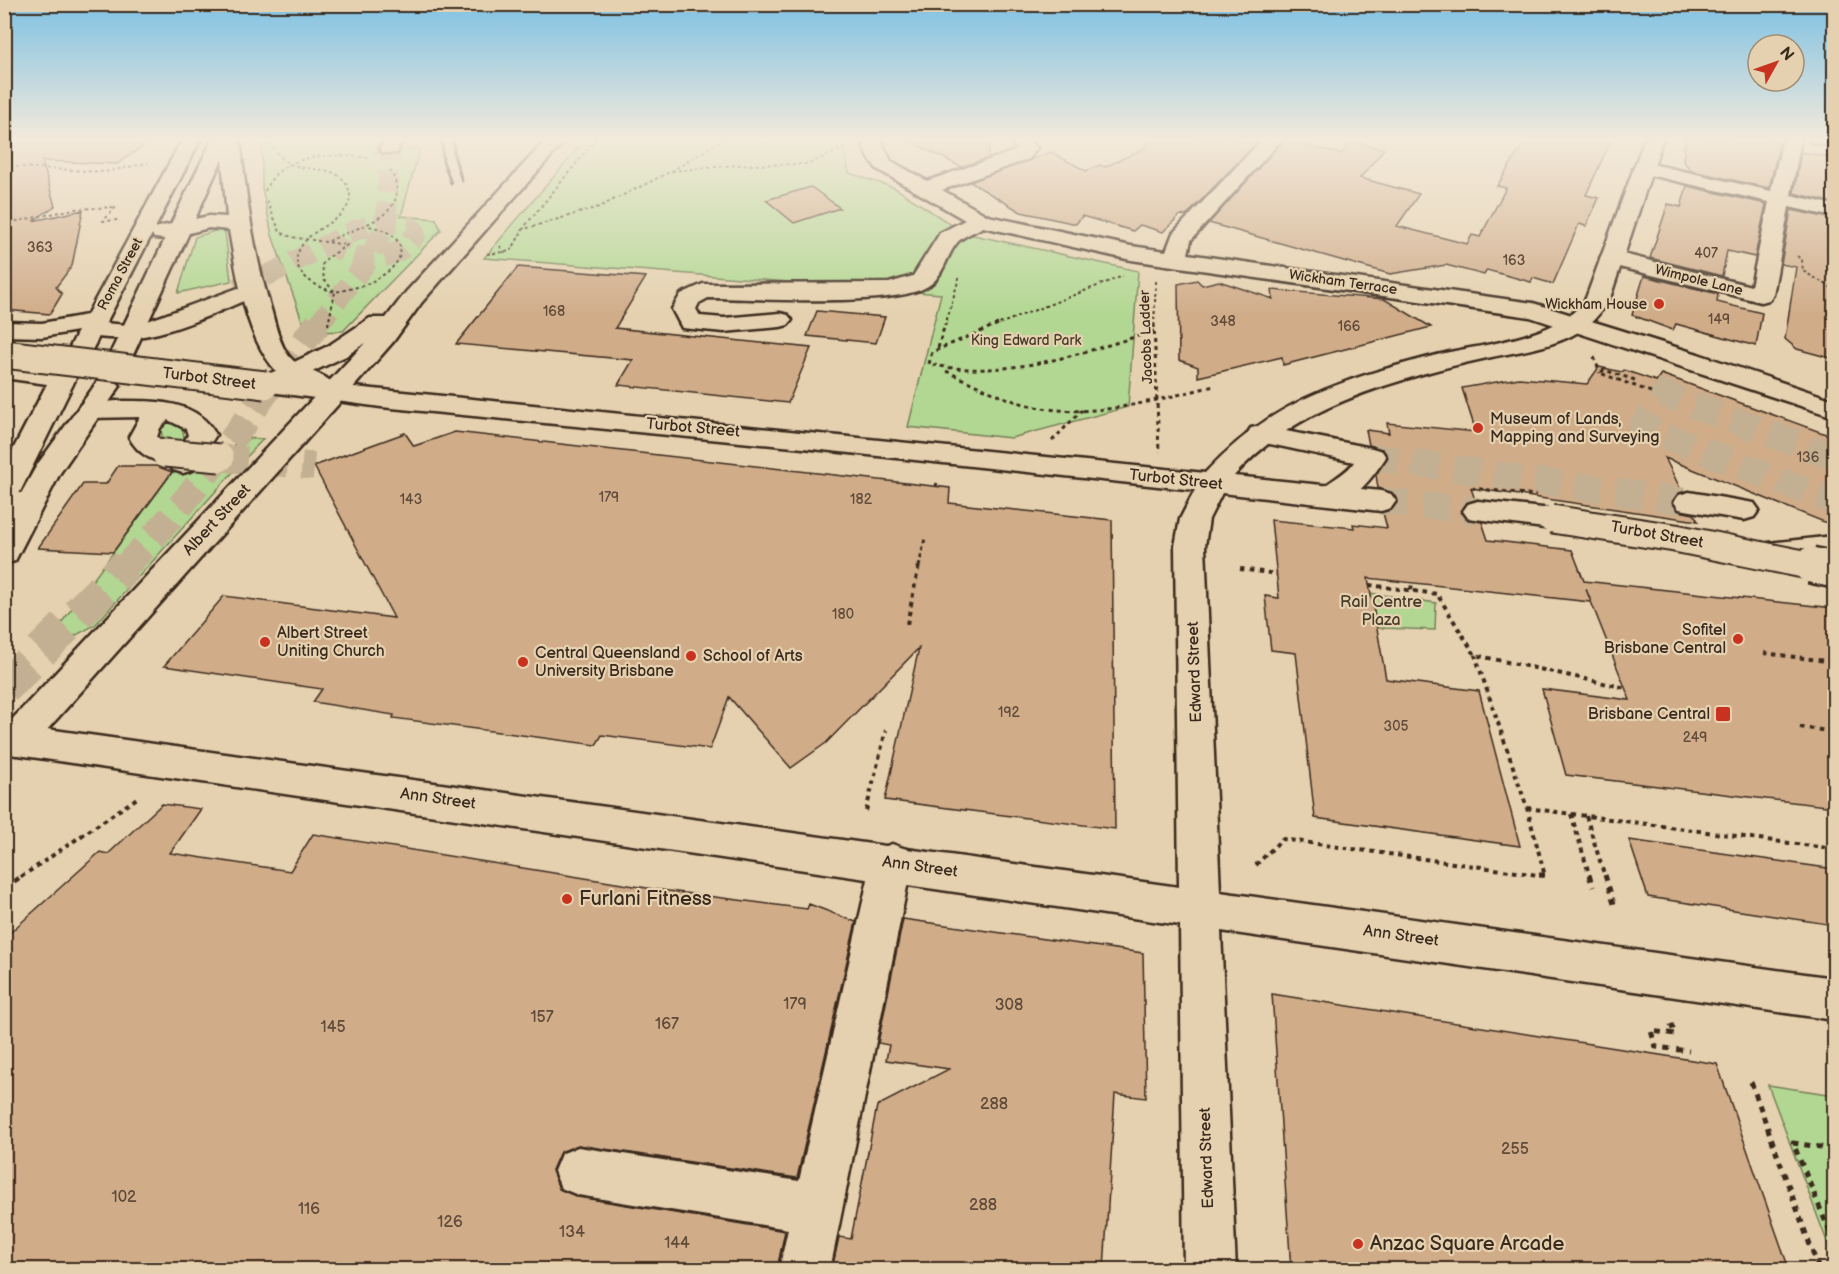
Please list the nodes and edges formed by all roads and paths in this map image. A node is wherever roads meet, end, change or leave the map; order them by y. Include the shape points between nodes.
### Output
1 (160, 197) edge
2 (193, 197) edge
3 (234, 197) edge
4 (266, 197) edge
5 (350, 197) edge
6 (396, 197) edge
7 (504, 197) edge
8 (548, 197) edge
9 (618, 197) edge
10 (940, 197) edge
11 (1219, 197) edge
12 (1633, 197) edge
13 (1774, 197) edge
14 (1781, 199) junction
15 (1834, 211) edge
16 (150, 217) junction
17 (981, 220) junction
18 (4, 224) edge
19 (237, 224) junction
20 (367, 226) junction
21 (178, 228) junction
22 (521, 230) junction
23 (308, 238) junction
24 (329, 242) junction
25 (500, 246) dead end
26 (476, 253) dead end
27 (504, 253) junction
28 (1611, 258) junction
29 (1174, 260) junction
30 (1802, 260) dead end
31 (961, 271) dead end
32 (1128, 272) dead end
33 (1156, 276) dead end
34 (112, 289) junction
35 (1834, 289) edge
36 (237, 292) tunnel mouth
37 (335, 292) junction
38 (414, 297) junction
39 (780, 320) dead end
40 (1575, 323) junction
41 (4, 330) edge
42 (327, 330) dead end
43 (133, 331) junction
44 (1154, 331) junction
45 (89, 332) junction
46 (938, 349) junction
47 (4, 354) edge
48 (1594, 357) dead end
49 (943, 369) junction
50 (4, 370) edge
51 (293, 373) junction
52 (1600, 373) junction
53 (1635, 380) dead end
54 (265, 385) junction
55 (107, 386) dead end
56 (1214, 386) dead end
57 (1652, 392) dead end
58 (341, 393) junction
59 (1159, 398) junction
60 (1834, 409) edge
61 (1082, 410) junction
62 (90, 411) junction
63 (160, 412) junction
64 (1261, 434) junction
65 (1159, 445) dead end
66 (1047, 446) dead end
67 (174, 458) junction
68 (220, 458) tunnel mouth
69 (14, 462) edge
70 (1212, 484) junction
71 (1330, 496) junction
72 (13, 501) edge
73 (1381, 501) tunnel mouth
74 (1689, 502) tunnel mouth
75 (1744, 510) dead end
76 (1478, 511) tunnel mouth
77 (925, 538) dead end
78 (1834, 548) edge
79 (1750, 552) junction
80 (4, 553) edge
81 (1240, 569) dead end
82 (1834, 570) edge
83 (1277, 574) dead end
84 (1412, 583) dead end
85 (1369, 585) dead end
86 (1411, 590) junction
87 (907, 624) dead end
88 (1764, 653) dead end
89 (1475, 655) junction
90 (1834, 662) edge
91 (1626, 688) dead end
92 (1800, 727) dead end
93 (886, 730) dead end
94 (1834, 732) edge
95 (10, 739) edge
96 (140, 796) dead end
97 (1527, 808) junction
98 (866, 811) dead end
99 (1571, 814) junction
100 (1586, 816) junction
101 (1834, 849) edge
102 (892, 862) junction
103 (1256, 865) dead end
104 (1593, 887) dead end
105 (4, 888) edge
106 (1200, 907) junction
107 (1615, 908) dead end
108 (1834, 999) edge
109 (1671, 1024) dead end
110 (1689, 1051) dead end
111 (1751, 1083) dead end
112 (1834, 1149) edge
113 (578, 1171) dead end
114 (817, 1209) junction
115 (1834, 1242) edge
116 (804, 1269) edge
117 (1210, 1269) edge
118 (1819, 1269) edge

1 - 16 main road, Roma Street
2 - 21 main road, Roma Street
3 - 19 main road
4 - 23 path via 280,232
5 - 23 path via 337,219
6 - 20 path
7 - 38 main road, Albert Street
8 - 22 path
9 - 22 path
10 - 17 main road, Wickham Terrace
11 - 29 main road via 1181,238
12 - 28 main road
13 - 14 main road
14 - 15 main road
14 - 28 main road, Wimpole Lane via 1761,295
16 - 18 path via 103,221 116,207 74,209
16 - 34 main road, Roma Street
17 - 29 main road, Wickham Terrace
17 - 39 main road via 948,238 930,273 909,286 788,293 720,289 703,291 685,304 685,316 691,323 705,326
19 - 21 main road via 209,222
19 - 51 main road via 268,339 276,356
20 - 24 path
20 - 37 path via 382,227 400,240 398,261 373,282
21 - 34 main road via 158,235 135,272
21 - 43 main road, Roma Street
22 - 27 path via 517,243
23 - 24 path
23 - 37 path via 297,263 300,273 309,284
24 - 37 path via 347,245 322,265 324,280
25 - 27 path
26 - 27 path
28 - 40 main road via 1594,306
29 - 40 main road, Wickham Terrace via 1510,306
30 - 35 path via 1803,271
31 - 46 path
32 - 46 path
33 - 44 path, Jacobs Ladder
34 - 45 main road, Roma Street
36 - 43 main road via 163,324
37 - 42 path
38 - 51 main road, Albert Street via 345,346
38 - 58 main road, Albert Street
40 - 60 main road, Wickham Terrace
40 - 64 main road, Edward Street via 1546,336 1367,383
41 - 45 main road
43 - 45 main road
44 - 49 path via 1010,366 969,372
44 - 59 path, Jacobs Ladder
46 - 49 path via 932,352 929,364
47 - 54 main road, Turbot Street, bridge
48 - 52 path
49 - 61 path via 1033,407
50 - 69 main road via 63,378
51 - 54 main road, Albert Street
51 - 58 main road
52 - 53 path via 1604,370
52 - 57 path
54 - 58 main road, Turbot Street
55 - 62 main road
56 - 59 path
58 - 70 main road, Turbot Street
58 - 95 main road, Albert Street
59 - 61 path
59 - 65 path, Jacobs Ladder
61 - 66 path
62 - 63 main road via 117,408
62 - 72 main road via 47,471
63 - 67 main road via 147,425 143,437 148,446
63 - 67 main road via 189,417 200,428 201,438
64 - 70 main road, Edward Street
64 - 71 main road via 1372,457 1360,475
67 - 68 main road, bridge
69 - 72 main road
70 - 71 main road, Turbot Street
70 - 106 main road, Edward Street via 1194,518 1190,546
71 - 73 main road, Turbot Street
72 - 80 main road
74 - 75 main road
76 - 79 main road, Turbot Street, bridge via 1552,519
77 - 87 path
78 - 79 main road
79 - 82 main road, Turbot Street, bridge
81 - 83 path
84 - 86 path
85 - 86 path
86 - 89 path via 1437,594
88 - 90 path
89 - 91 path
89 - 97 path
92 - 94 path
93 - 98 path
95 - 102 main road, Ann Street
96 - 105 path
97 - 99 path
97 - 103 path via 1545,876 1282,839
99 - 100 path
99 - 104 path
100 - 101 path
100 - 107 path
102 - 106 main road, Ann Street
102 - 114 main road
106 - 108 main road, Ann Street
106 - 117 main road, Edward Street
109 - 110 path via 1675,1034 1651,1031 1656,1047
111 - 118 path
112 - 115 path via 1793,1143
113 - 114 main road
114 - 116 main road

